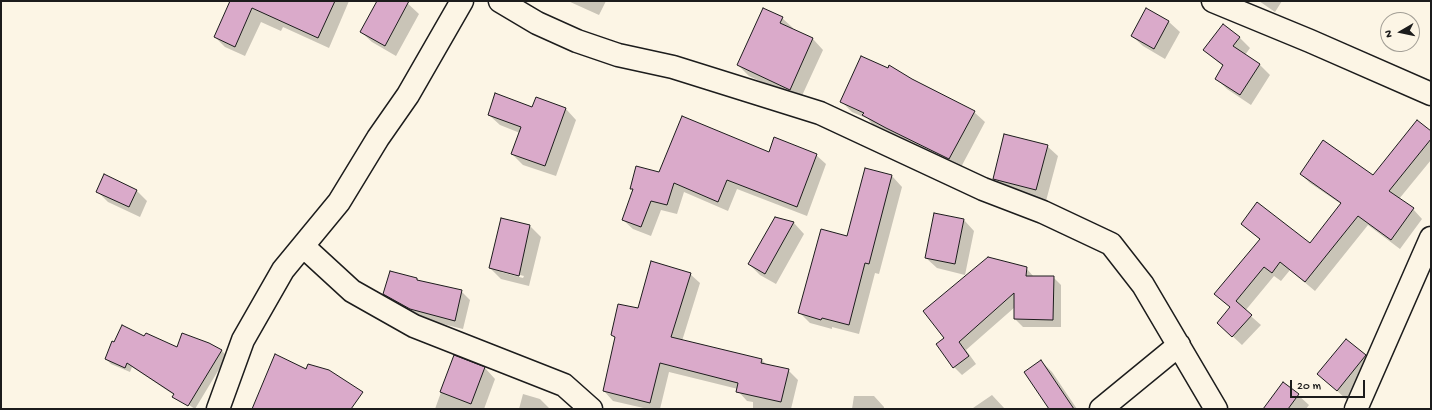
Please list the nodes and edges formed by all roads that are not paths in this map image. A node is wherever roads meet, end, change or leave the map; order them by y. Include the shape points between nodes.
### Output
1 (462, 1) edge
2 (500, 1) edge
3 (1213, 1) edge
4 (1431, 94) edge
5 (1431, 238) edge
6 (303, 246) junction
7 (1179, 345) junction
8 (218, 409) edge
9 (591, 409) edge
10 (1101, 409) edge
11 (1216, 409) edge
12 (1356, 409) edge

1 - 6 street via 408,95 339,202
2 - 7 street via 537,23 577,41 618,55 673,67 820,113 983,189 1043,212 1111,244 1143,285
3 - 4 street
5 - 12 street
6 - 8 street via 283,270 243,340
6 - 9 street via 352,291 373,303 414,326 564,384
7 - 10 street
7 - 11 street

